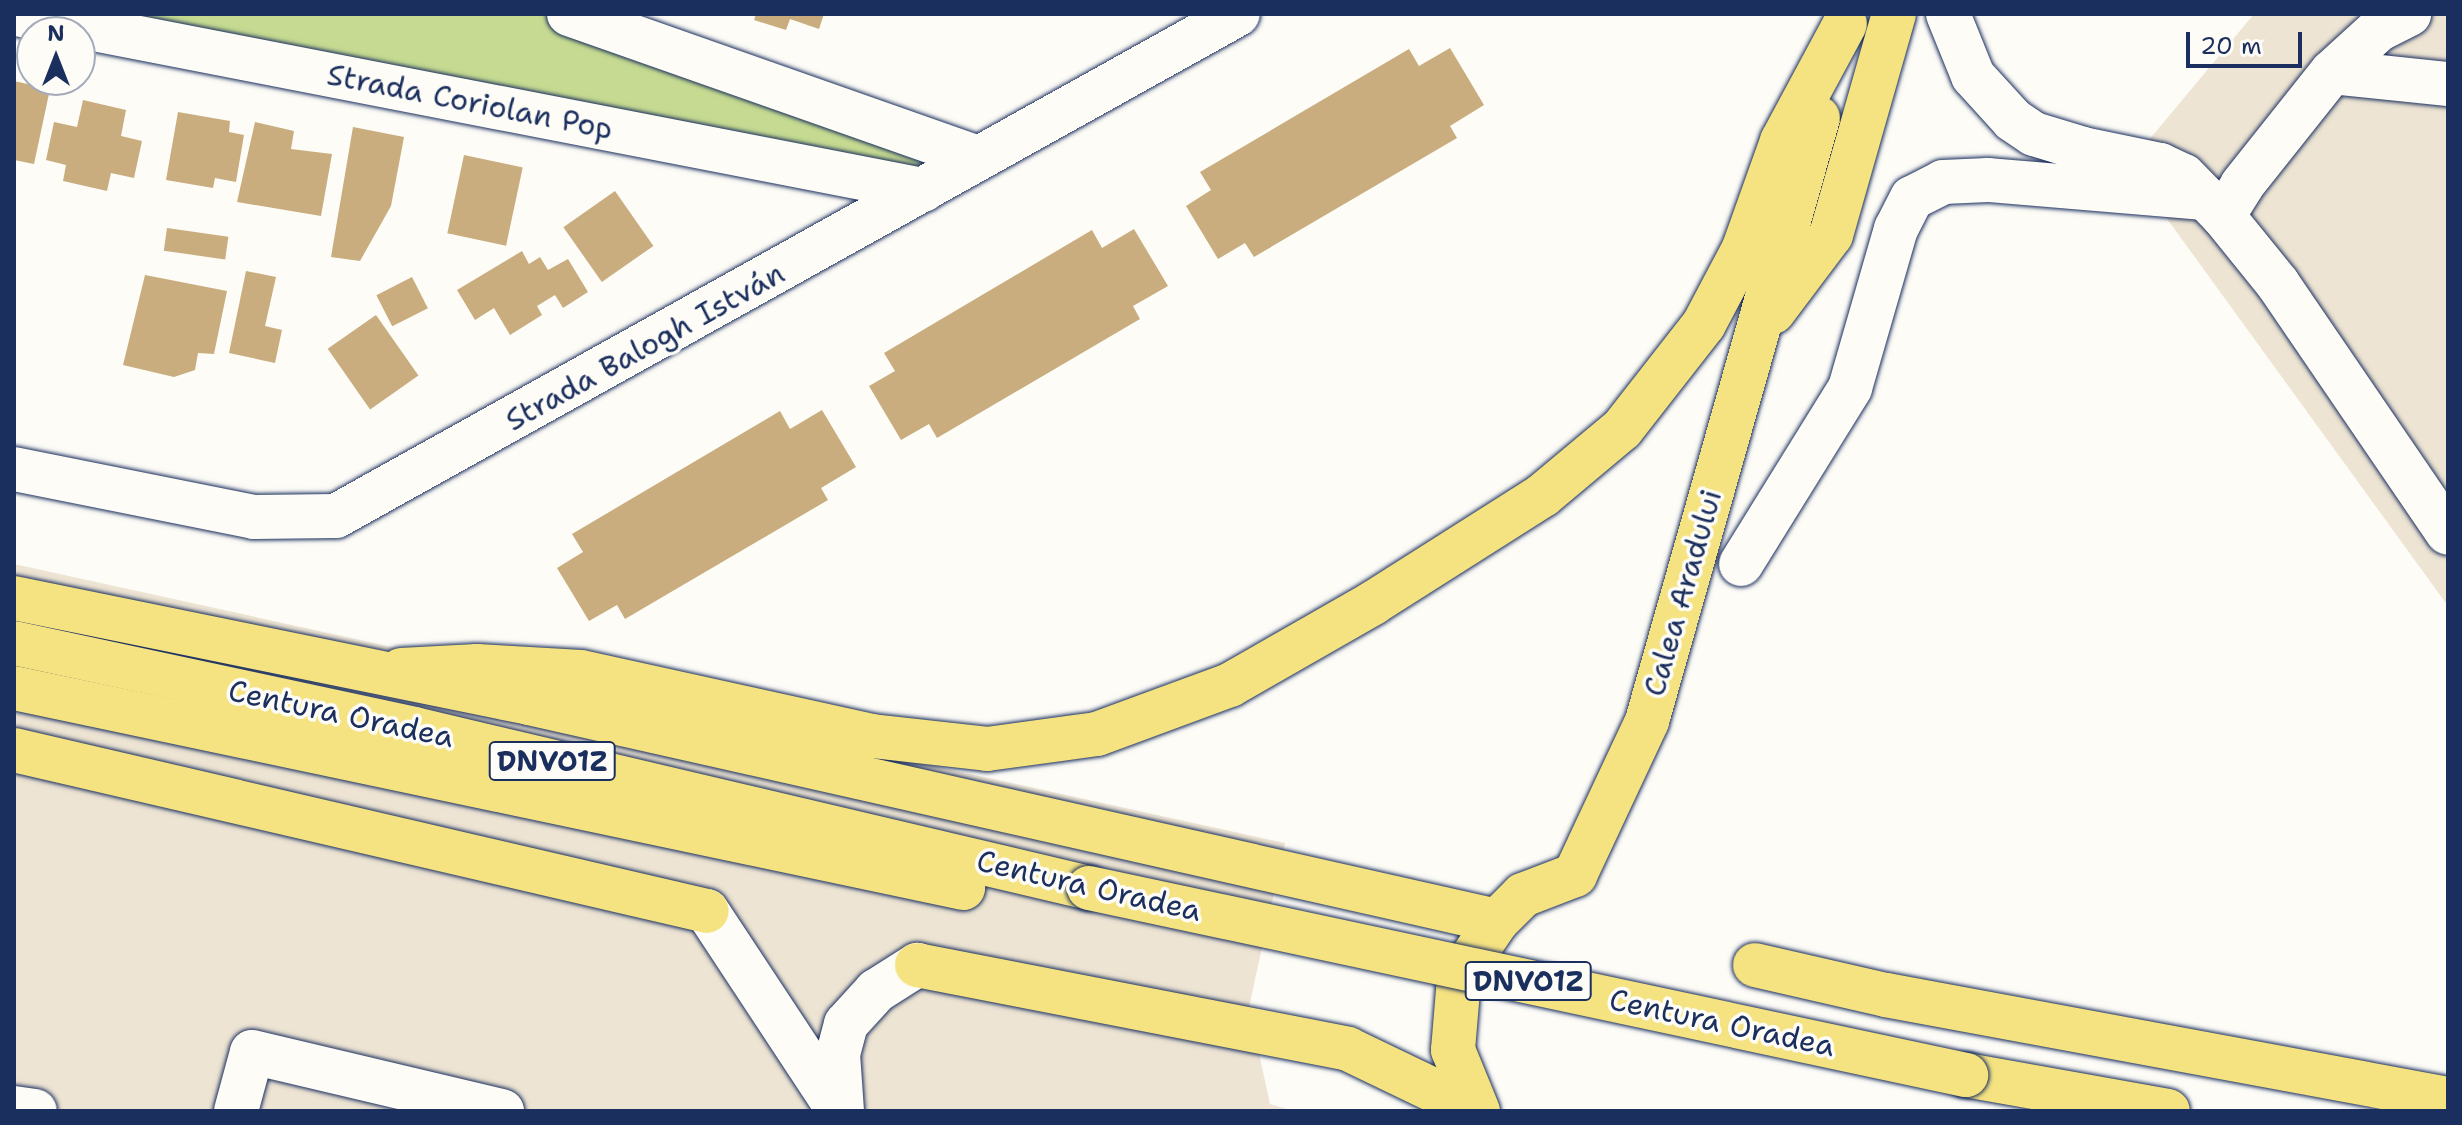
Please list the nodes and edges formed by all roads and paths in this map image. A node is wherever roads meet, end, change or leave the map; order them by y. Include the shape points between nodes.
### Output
1 (16, 14) edge
2 (569, 14) edge
3 (1238, 14) edge
4 (1894, 14) edge
5 (1948, 14) edge
6 (2409, 14) edge
7 (1846, 19) edge
8 (2332, 72) junction
9 (2448, 84) edge
10 (977, 158) junction
11 (923, 190) junction
12 (2213, 207) junction
13 (1757, 334) junction
14 (14, 469) edge
15 (2448, 533) edge
16 (1741, 564) dead end
17 (14, 598) edge
18 (14, 643) edge
19 (376, 672) junction
20 (14, 688) edge
21 (14, 750) edge
22 (1088, 901) junction
23 (707, 911) joint
24 (1497, 921) junction
25 (917, 965) joint
26 (1755, 965) dead end
27 (1962, 1087) junction
28 (2448, 1099) edge
29 (14, 1108) edge
30 (35, 1111) edge
31 (236, 1111) edge
32 (502, 1111) edge
33 (840, 1111) edge
34 (1478, 1111) edge
35 (2023, 1111) edge
36 (2168, 1111) edge

1 - 11 street, Strada Coriolan Pop
2 - 10 street
3 - 10 street, Strada Balogh István
4 - 13 main road via 1831,235
5 - 12 street via 1973,76 2013,120 2034,134 2083,149 2160,165 2184,176
6 - 8 street via 2378,30
7 - 13 main road, Calea Aradului
7 - 19 main road via 1782,141 1744,248 1704,324 1622,429 1543,495 1373,603 1230,685 1097,734 987,749 872,736 581,672 477,666
8 - 9 street
8 - 12 street via 2242,185
10 - 11 street, Strada Balogh István
11 - 14 street, Strada Balogh István via 336,516 254,517
12 - 15 street via 2278,284
12 - 16 street via 1988,180 1943,182 1912,198 1896,229 1850,388
13 - 24 main road, Calea Aradului via 1647,721 1575,875 1523,895
17 - 19 main road
18 - 22 main road, Centura Oradea / DNVO1Z via 414,729
19 - 24 main road
20 - 22 main road, Centura Oradea / DNVO1Z
21 - 23 main road
22 - 27 main road, Centura Oradea / DNVO1Z, bridge
23 - 33 street
24 - 34 main road, Calea Aradului via 1467,965 1454,1017 1453,1050
25 - 33 street via 876,991 846,1024 838,1054
25 - 34 main road via 1348,1049
26 - 28 main road via 1886,995
27 - 35 main road, Centura Oradea / DNVO1Z
27 - 36 main road, Centura Oradea / DNVO1Z
29 - 30 street
31 - 32 street via 252,1052

